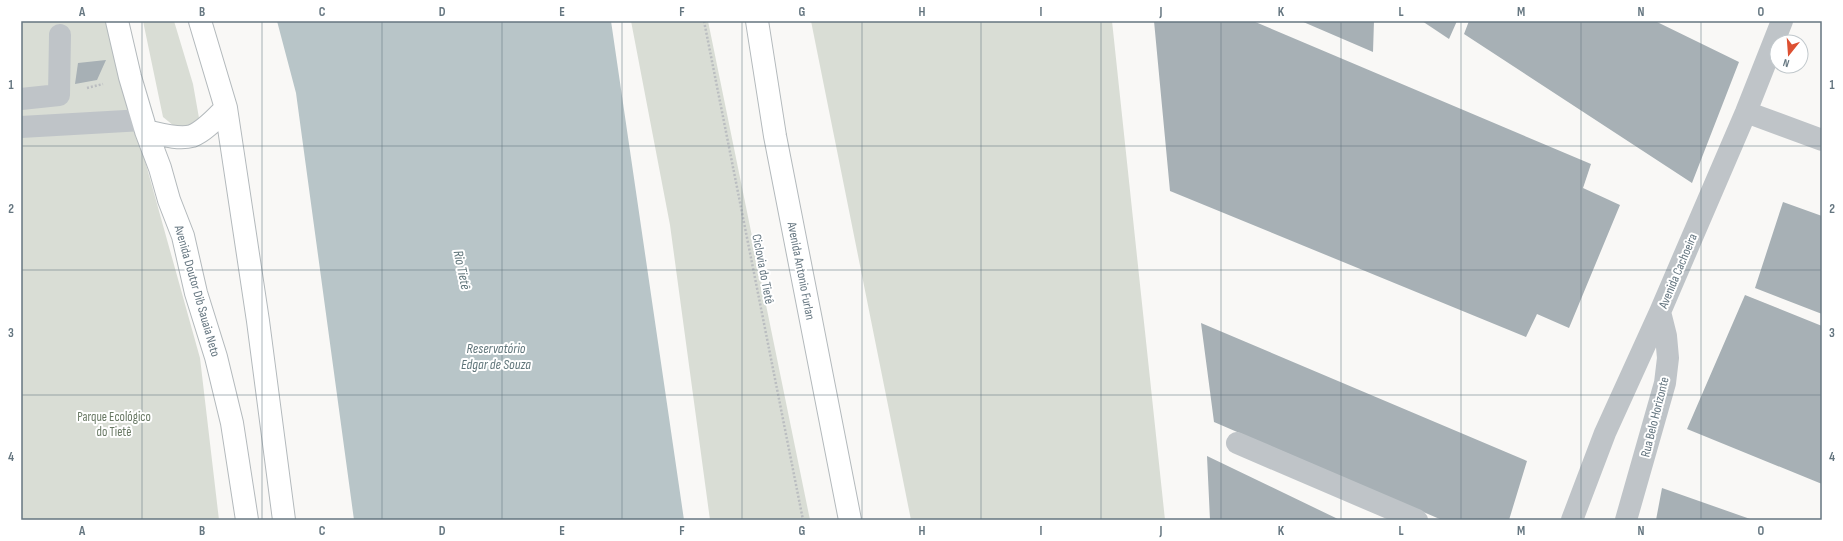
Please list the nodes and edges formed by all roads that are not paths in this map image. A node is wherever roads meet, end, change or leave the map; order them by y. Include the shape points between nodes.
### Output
1 (117, 21) edge
2 (200, 21) edge
3 (757, 21) edge
4 (1782, 21) edge
5 (60, 35) dead end
6 (21, 98) edge
7 (226, 108) junction
8 (1746, 112) junction
9 (145, 125) junction
10 (21, 127) edge
11 (1822, 140) edge
12 (1660, 312) junction
13 (1237, 443) dead end
14 (247, 520) edge
15 (284, 520) edge
16 (850, 520) edge
17 (1417, 520) edge
18 (1572, 520) edge
19 (1626, 520) edge

1 - 9 main road, Avenida Doutor Dib Sauaia Neto via 130,77
2 - 7 main road
3 - 16 main road, Avenida Antonio Furlan via 775,136
4 - 8 street, Avenida Cachoeira
5 - 6 street via 59,94
7 - 9 main road via 208,126 192,136 170,136
7 - 15 main road
8 - 11 street
8 - 12 street, Avenida Cachoeira
9 - 10 street
9 - 14 main road, Avenida Doutor Dib Sauaia Neto via 183,236 196,293 216,356 232,424
12 - 18 street, Avenida Cachoeira via 1605,433
12 - 19 street, Rua Belo Horizonte via 1668,358 1665,383
13 - 17 street

